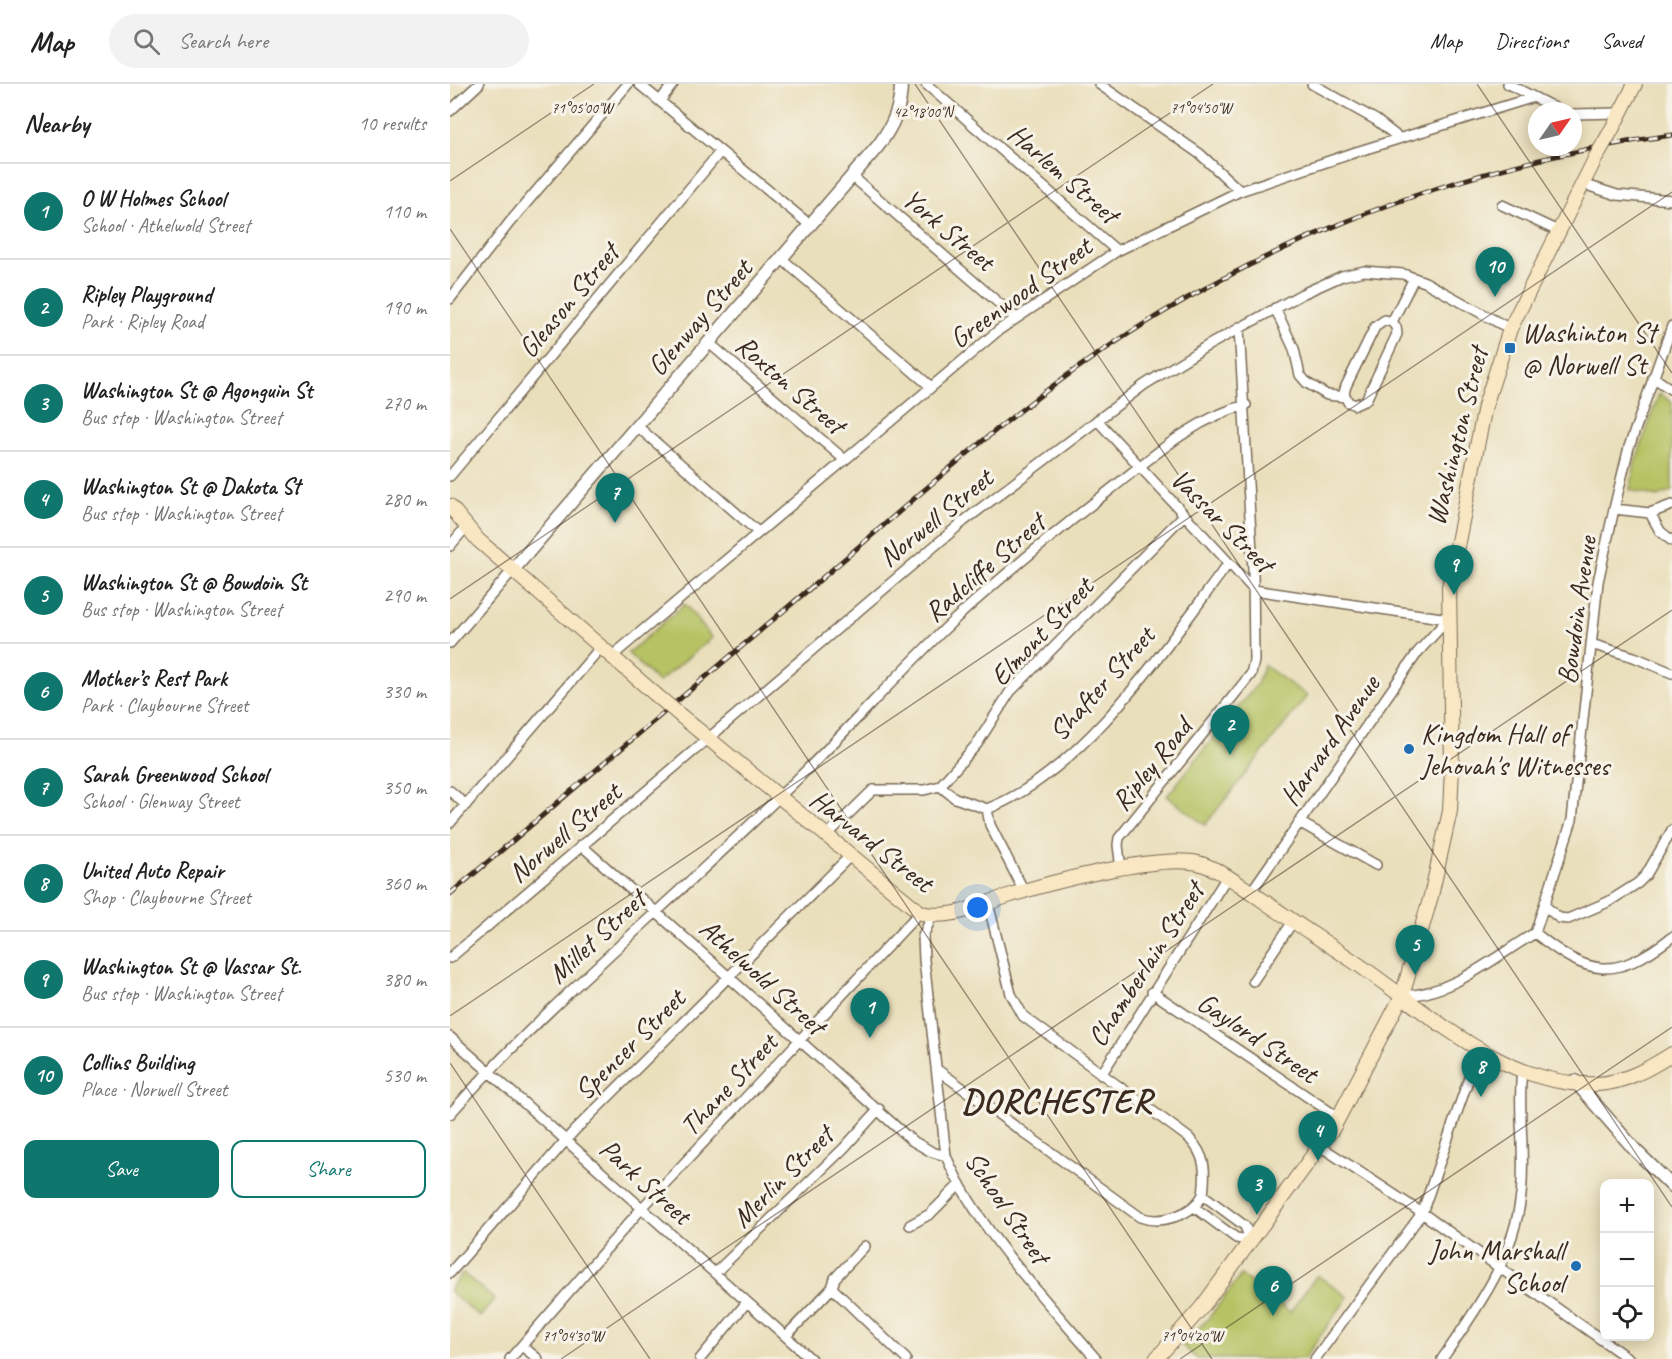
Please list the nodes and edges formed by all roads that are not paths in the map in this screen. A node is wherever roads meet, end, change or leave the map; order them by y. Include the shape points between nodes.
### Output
1 (628, 84) edge
2 (639, 84) edge
3 (673, 84) edge
4 (901, 84) edge
5 (926, 84) edge
6 (1099, 84) edge
7 (1312, 84) edge
8 (1508, 84) edge
9 (1635, 84) edge
10 (474, 86) edge
11 (1531, 98) junction
12 (660, 101) junction
13 (1540, 102) edge
14 (450, 111) edge
15 (1620, 113) junction
16 (1582, 114) edge
17 (1399, 138) junction
18 (720, 152) junction
19 (852, 176) junction
20 (1583, 184) junction
21 (1240, 191) junction
22 (1672, 200) edge
23 (1503, 205) dead end
24 (810, 225) junction
25 (1558, 231) junction
26 (1117, 251) junction
27 (782, 259) junction
28 (1414, 278) junction
29 (450, 299) edge
30 (1275, 309) junction
31 (1016, 318) junction
32 (1392, 322) junction
33 (1672, 326) edge
34 (1239, 327) junction
35 (1510, 329) junction
36 (708, 342) junction
37 (1653, 377) junction
38 (930, 386) junction
39 (1672, 390) edge
40 (1346, 397) junction
41 (1246, 405) junction
42 (1097, 420) junction
43 (637, 426) junction
44 (845, 459) junction
45 (1139, 467) junction
46 (450, 476) edge
47 (1672, 505) edge
48 (450, 506) edge
49 (1614, 509) junction
50 (1650, 513) junction
51 (1184, 516) junction
52 (466, 528) junction
53 (758, 532) junction
54 (1672, 541) edge
55 (450, 546) edge
56 (1228, 564) junction
57 (512, 571) junction
58 (1254, 590) junction
59 (1448, 619) junction
60 (450, 643) edge
61 (1591, 644) junction
62 (606, 652) junction
63 (1672, 673) edge
64 (708, 738) junction
65 (940, 786) junction
66 (450, 791) edge
67 (779, 797) junction
68 (466, 805) junction
69 (987, 809) junction
70 (1299, 822) junction
71 (450, 823) edge
72 (1672, 830) edge
73 (826, 836) junction
74 (581, 845) junction
75 (850, 856) junction
76 (1376, 865) dead end
77 (1121, 869) junction
78 (1227, 877) junction
79 (1024, 891) junction
80 (1251, 892) junction
81 (988, 903) junction
82 (1545, 906) junction
83 (656, 911) junction
84 (926, 914) junction
85 (1292, 923) junction
86 (1536, 933) junction
87 (1672, 937) edge
88 (450, 958) edge
89 (729, 976) junction
90 (1253, 981) dead end
91 (1152, 992) junction
92 (1402, 996) junction
93 (450, 1037) edge
94 (801, 1040) junction
95 (1479, 1048) junction
96 (1672, 1054) edge
97 (488, 1070) junction
98 (1522, 1070) junction
99 (939, 1071) junction
100 (1101, 1075) junction
101 (1575, 1081) junction
102 (879, 1109) junction
103 (450, 1114) edge
104 (1339, 1118) junction
105 (565, 1139) junction
106 (1320, 1146) junction
107 (946, 1156) junction
108 (960, 1184) junction
109 (1672, 1186) edge
110 (1203, 1195) junction
111 (1194, 1207) junction
112 (642, 1208) junction
113 (1422, 1213) junction
114 (910, 1225) dead end
115 (1250, 1239) junction
116 (865, 1246) dead end
117 (1500, 1267) junction
118 (450, 1273) edge
119 (715, 1273) junction
120 (832, 1288) junction
121 (747, 1302) junction
122 (786, 1336) junction
123 (522, 1346) junction
124 (510, 1359) edge
125 (538, 1359) edge
126 (700, 1359) edge
127 (811, 1359) edge
128 (906, 1359) edge
129 (1096, 1359) edge
130 (1156, 1359) edge
131 (1315, 1359) edge
132 (1442, 1359) edge
133 (1629, 1359) edge

1 - 29 street
2 - 12 street
3 - 12 street
4 - 19 street, Glenway Street via 897,114 890,130
5 - 26 street, Harlem Street
6 - 21 street via 1200,154
7 - 17 street via 1377,120
8 - 11 street
9 - 15 main road, Washington Street
10 - 14 street
11 - 13 street
11 - 17 street, Greenwood Street
12 - 18 street
15 - 16 street
15 - 20 main road, Washington Street, bridge
17 - 21 street, Greenwood Street
18 - 24 street
18 - 46 street, Gleason Street
19 - 24 street, Glenway Street
19 - 31 street, York Street
20 - 22 street via 1617,195
20 - 25 main road, Washington Street
21 - 26 street, Greenwood Street
23 - 25 street
24 - 27 street, Glenway Street
25 - 35 main road, Washington Street
26 - 31 street, Greenwood Street
27 - 36 street, Glenway Street
27 - 38 street
28 - 30 street, Norwell Street via 1382,271 1342,276
28 - 32 street
28 - 35 street, Norwell Street
30 - 34 street, Norwell Street
30 - 40 street via 1294,349 1300,375 1327,395
31 - 38 street, Greenwood Street
32 - 40 street via 1385,320 1375,327 1346,386
32 - 40 street via 1397,334 1366,400 1355,405
33 - 37 street, Bowdoin Avenue
34 - 41 street, Ripley Road
34 - 42 street, Norwell Street
35 - 59 main road, Washington Street via 1485,406 1453,560
36 - 43 street, Glenway Street
36 - 44 street, Roxton Street
37 - 39 street
37 - 49 street, Bowdoin Avenue via 1629,447
38 - 44 street, Greenwood Street
41 - 45 street, Radcliffe Street via 1207,420
41 - 58 street, Ripley Road
42 - 45 street, Vassar Street
42 - 64 street, Norwell Street via 908,566
43 - 53 street
43 - 57 street, Glenway Street
44 - 53 street, Greenwood Street
45 - 51 street, Vassar Street
45 - 67 street, Radcliffe Street via 969,607
47 - 50 street
48 - 52 main road, Harvard Street
49 - 50 street
49 - 61 street, Bowdoin Avenue via 1598,582
50 - 54 street via 1660,531
51 - 56 street, Vassar Street
51 - 65 street, Elmont Street via 1010,692 977,744
52 - 55 street
52 - 57 main road, Harvard Street
53 - 62 street, Greenwood Street
56 - 58 street, Vassar Street
56 - 69 street, Shafter Street via 1099,727 1040,778
57 - 60 street
57 - 62 main road, Harvard Street
58 - 59 street, Vassar Street
58 - 77 street, Ripley Road via 1251,674 1119,838
59 - 70 street, Harvard Avenue via 1418,652
59 - 92 main road, Washington Street via 1450,811
61 - 63 street
61 - 82 street, Bowdoin Avenue via 1572,820
62 - 64 main road, Harvard Street, bridge
62 - 68 street, Greenwood Street
64 - 67 main road, Harvard Street
64 - 74 street, Norwell Street
65 - 69 street via 955,798
65 - 73 street via 924,790 873,790
66 - 68 street
67 - 73 main road, Harvard Street
67 - 83 street, Millet Street
68 - 71 street, Greenwood Street
69 - 79 street via 990,825
70 - 76 street
70 - 80 street, Harvard Avenue
72 - 82 street via 1646,875 1624,893 1568,919 1559,918
73 - 75 main road, Harvard Street
74 - 83 street, Athelwold Street
74 - 88 street, Norwell Street
75 - 84 main road, Harvard Street
75 - 89 street, Spencer Street
77 - 78 main road, Harvard Street via 1183,861
77 - 79 main road, Harvard Street
78 - 80 main road, Harvard Street
78 - 91 street, Chamberlain Street
79 - 81 main road, Harvard Street
80 - 85 main road, Harvard Street
81 - 84 main road, Harvard Street via 954,915
81 - 100 street via 1016,1008 1031,1024
82 - 86 street, Bowdoin Avenue
83 - 89 street, Athelwold Street
83 - 97 street, Millet Street
84 - 94 street, Thane Street
84 - 99 street, School Street via 924,960
85 - 90 street
85 - 92 main road, Harvard Street
86 - 87 street via 1559,952 1592,968 1623,966
86 - 92 street via 1452,984 1424,995
89 - 94 street, Athelwold Street
89 - 105 street, Spencer Street
91 - 100 street, Chamberlain Street
91 - 104 street, Gaylord Street
92 - 95 main road, Harvard Street
92 - 104 main road, Washington Street
93 - 97 street, Park Street
94 - 102 street, Athelwold Street
94 - 112 street, Thane Street
95 - 98 main road, Harvard Street
95 - 113 street
96 - 101 main road, Harvard Street via 1637,1074 1597,1084
97 - 103 street, Millet Street
97 - 105 street, Park Street
98 - 101 main road, Harvard Street
98 - 117 street via 1522,1194
99 - 107 street, School Street
99 - 111 street via 1140,1217 1157,1221
100 - 110 street via 1199,1149 1206,1175
101 - 109 street
102 - 107 street, Athelwold Street via 911,1140
102 - 119 street, Merlin Street
104 - 106 main road, Washington Street
105 - 112 street, Park Street
105 - 118 street, Spencer Street
106 - 113 street
106 - 115 main road, Washington Street
107 - 108 street, School Street
108 - 114 street via 930,1214
108 - 129 street, School Street via 1000,1243
110 - 111 street
110 - 115 street via 1245,1226
111 - 115 street via 1236,1238
112 - 119 street, Park Street
112 - 123 street, Thane Street
113 - 117 street
113 - 131 street
115 - 130 main road, Washington Street via 1202,1307
116 - 120 street via 835,1278
117 - 132 street via 1477,1310
117 - 133 street
119 - 121 street, Park Street
120 - 122 street
120 - 128 street
121 - 122 street, Park Street
121 - 126 street
122 - 127 street, Park Street
123 - 124 street, Thane Street
123 - 125 street

